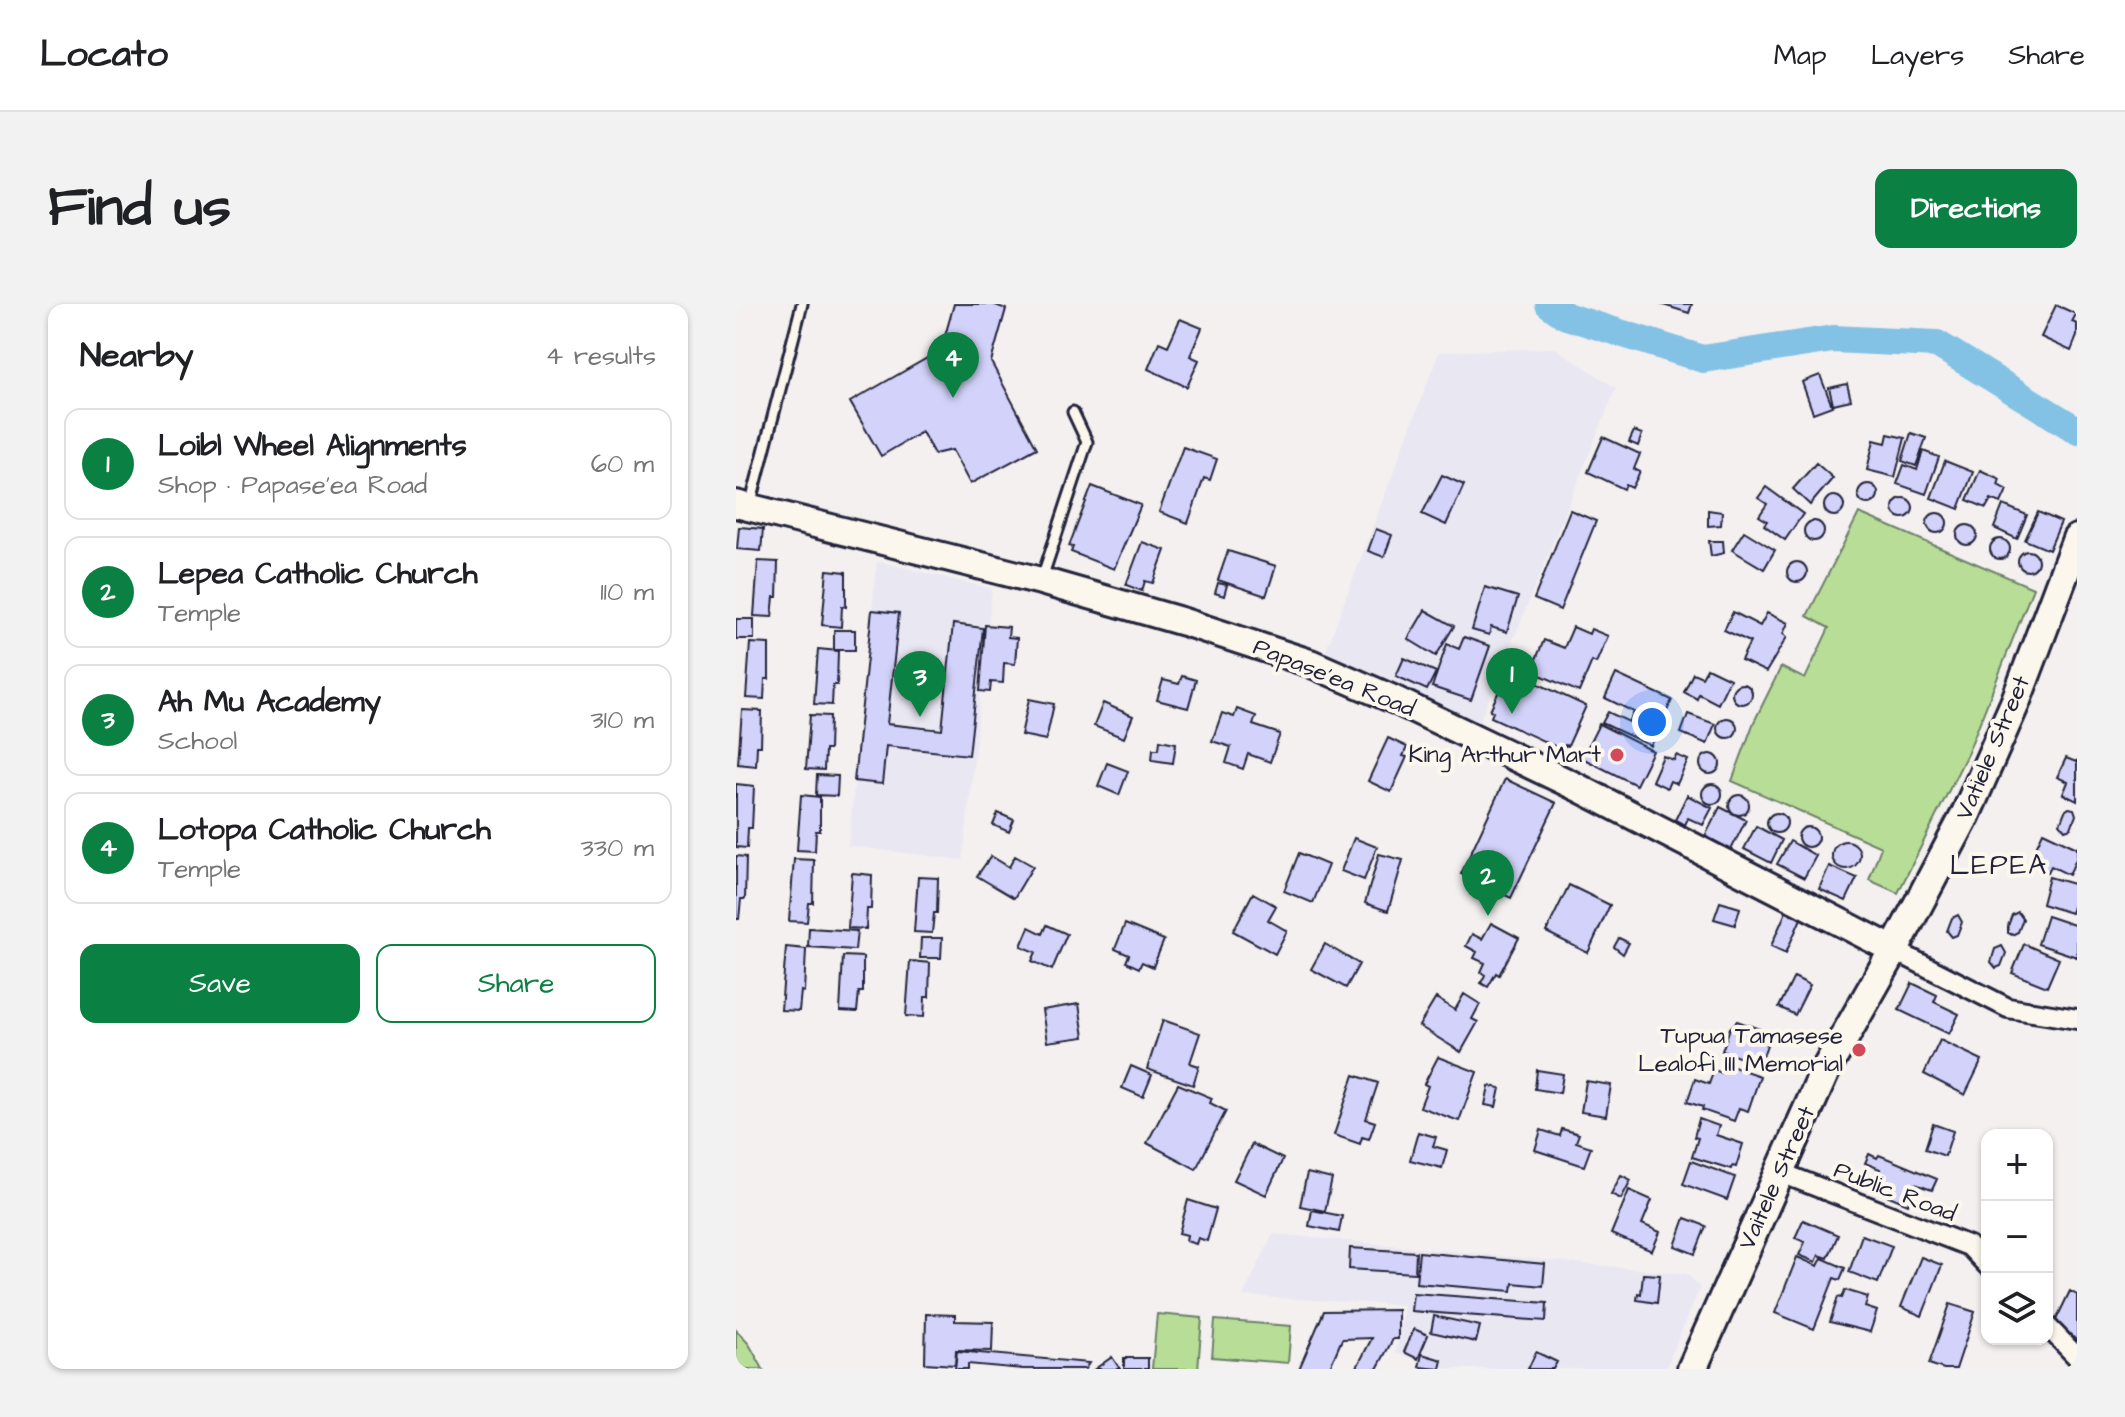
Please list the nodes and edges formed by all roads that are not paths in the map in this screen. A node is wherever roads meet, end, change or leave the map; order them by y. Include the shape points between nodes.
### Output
1 (802, 304) edge
2 (1073, 412) dead end
3 (743, 506) edge
4 (2077, 539) edge
5 (1041, 581) junction
6 (2068, 581) edge
7 (1894, 950) junction
8 (2077, 1019) edge
9 (1779, 1172) junction
10 (1981, 1259) edge
11 (2053, 1332) edge
12 (2077, 1357) edge
13 (1692, 1369) edge

1 - 3 lane
2 - 5 lane via 1087,442
3 - 5 main road, Papase'ea Road
4 - 6 main road, Vatiele Street
5 - 7 main road, Papase'ea Road via 1184,622 1352,681 1579,788
6 - 7 main road, Vatiele Street via 1965,816
7 - 8 street via 2008,1008
7 - 9 main road, Vaitele Street via 1825,1071
9 - 10 street, Public Road via 1969,1246
9 - 13 main road, Vaitele Street
11 - 12 street

